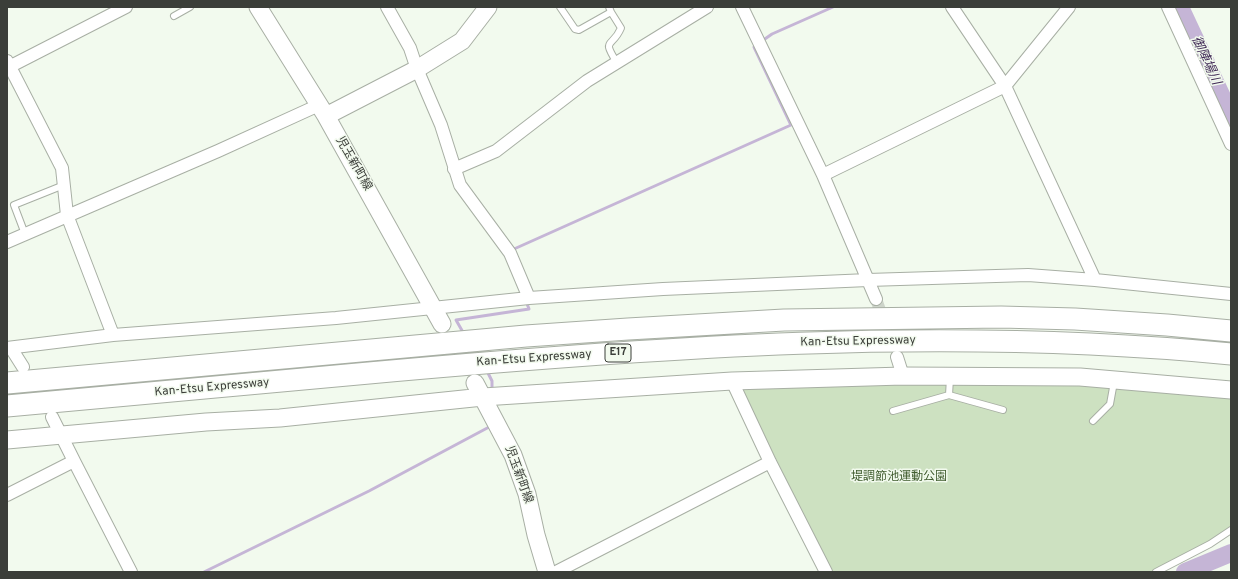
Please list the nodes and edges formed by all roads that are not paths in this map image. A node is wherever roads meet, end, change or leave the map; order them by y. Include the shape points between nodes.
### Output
1 (126, 7) edge
2 (190, 7) edge
3 (258, 7) edge
4 (387, 7) edge
5 (488, 7) edge
6 (560, 7) edge
7 (707, 7) edge
8 (742, 7) edge
9 (952, 7) edge
10 (1069, 7) edge
11 (1168, 7) edge
12 (610, 10) edge
13 (174, 16) dead end
14 (617, 63) junction
15 (8, 65) edge
16 (417, 69) junction
17 (1005, 86) junction
18 (322, 111) junction
19 (1231, 144) edge
20 (454, 169) junction
21 (823, 175) junction
22 (64, 185) junction
23 (67, 215) junction
24 (24, 234) junction
25 (7, 242) edge
26 (868, 280) junction
27 (1096, 280) junction
28 (1231, 294) edge
29 (529, 298) junction
30 (876, 299) tunnel mouth
31 (433, 308) junction
32 (442, 324) dead end
33 (1231, 330) edge
34 (113, 335) junction
35 (9, 348) edge
36 (1231, 354) edge
37 (897, 357) tunnel mouth
38 (23, 367) dead end
39 (902, 376) junction
40 (950, 376) junction
41 (1114, 380) junction
42 (732, 381) junction
43 (7, 383) edge
44 (479, 390) junction
45 (1231, 390) edge
46 (949, 396) junction
47 (7, 406) edge
48 (1003, 410) dead end
49 (893, 411) dead end
50 (52, 417) dead end
51 (1093, 421) dead end
52 (61, 435) junction
53 (7, 440) edge
54 (74, 461) junction
55 (770, 462) junction
56 (7, 495) edge
57 (1231, 530) edge
58 (131, 572) edge
59 (547, 572) edge
60 (556, 572) edge
61 (826, 572) edge
62 (1156, 572) edge

1 - 15 street
2 - 13 lane
3 - 18 street, 児玉新町線
4 - 16 street via 410,48
5 - 16 street via 462,41
6 - 12 lane via 575,29 580,30
7 - 14 street
8 - 21 street
9 - 17 street
10 - 17 street
11 - 19 street
12 - 14 lane via 621,28 608,49
14 - 20 street via 587,81 496,151
15 - 22 street via 62,168
16 - 18 street
16 - 20 street via 441,125
17 - 21 street
17 - 27 street
18 - 23 street via 218,151
18 - 31 street, 児玉新町線
20 - 29 street via 460,186 510,253
21 - 26 street
22 - 23 street
22 - 24 lane via 14,205
23 - 24 street
23 - 34 street
24 - 25 street
26 - 27 street via 1028,275
26 - 29 street
26 - 30 street
27 - 28 street
29 - 31 street
31 - 32 street, 児玉新町線
31 - 34 street
33 - 43 highway, Kan-Etsu Expressway / E17 via 1075,319 784,320 518,337
34 - 35 street
35 - 38 street
36 - 47 highway, Kan-Etsu Expressway / E17 via 1160,347 1005,340 787,343 529,359
37 - 39 street
39 - 40 street
39 - 42 street
40 - 41 street via 1080,377
40 - 46 lane
41 - 45 street
41 - 51 lane via 1110,404
42 - 44 street
42 - 55 street
44 - 52 street via 280,418
44 - 59 street, 児玉新町線 via 513,455 527,494
46 - 48 lane
46 - 49 lane
50 - 52 street
52 - 53 street
52 - 54 street
54 - 56 street
54 - 58 street
55 - 60 street
55 - 61 street
57 - 62 lane

